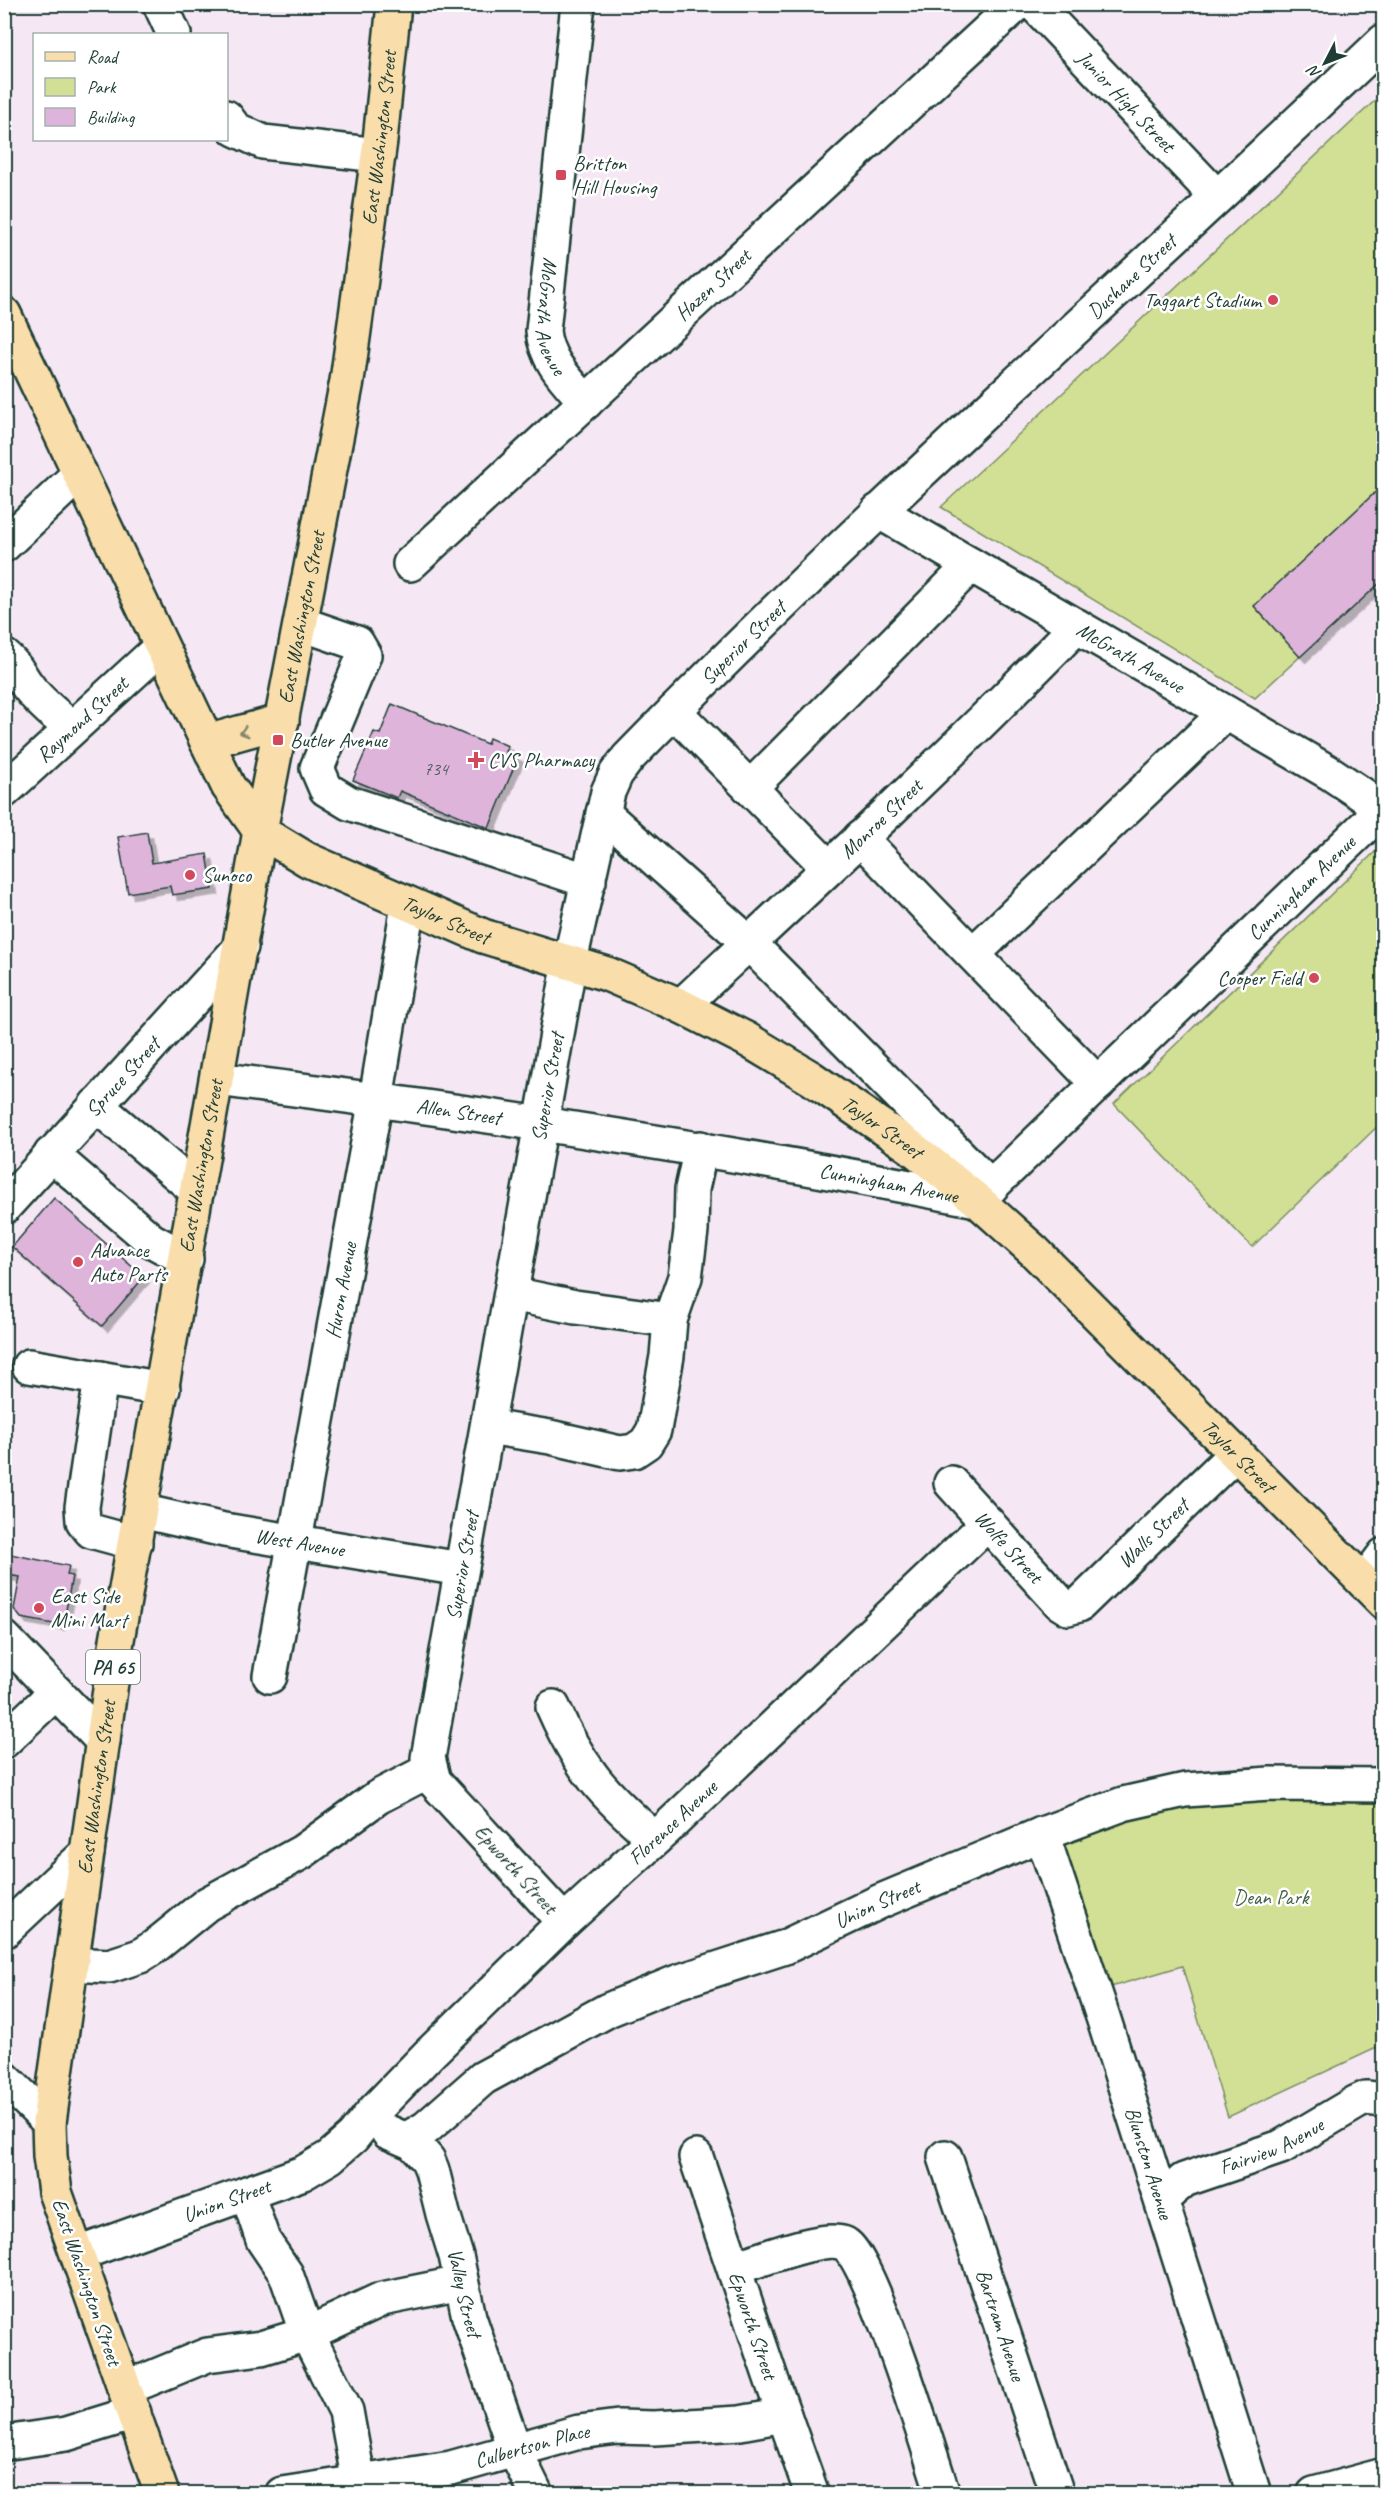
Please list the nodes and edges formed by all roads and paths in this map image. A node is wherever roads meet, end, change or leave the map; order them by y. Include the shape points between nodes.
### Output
1 (160, 4) edge
2 (394, 4) edge
3 (578, 4) edge
4 (1017, 4) edge
5 (1034, 4) edge
6 (174, 33) edge
7 (1383, 41) edge
8 (228, 120) edge
9 (378, 155) junction
10 (1217, 197) junction
11 (4, 314) edge
12 (586, 402) junction
13 (80, 473) junction
14 (878, 511) junction
15 (4, 545) edge
16 (410, 564) dead end
17 (971, 565) junction
18 (302, 624) junction
19 (1077, 626) junction
20 (161, 647) junction
21 (4, 656) edge
22 (674, 711) junction
23 (1226, 713) junction
24 (282, 721) junction
25 (72, 728) junction
26 (207, 742) junction
27 (750, 788) junction
28 (4, 791) edge
29 (1383, 809) edge
30 (603, 813) junction
31 (260, 831) junction
32 (860, 838) junction
33 (828, 867) junction
34 (589, 881) junction
35 (408, 906) junction
36 (749, 943) junction
37 (241, 947) junction
38 (973, 954) junction
39 (570, 962) junction
40 (681, 1006) junction
41 (217, 1079) junction
42 (1098, 1084) junction
43 (376, 1099) junction
44 (96, 1105) junction
45 (543, 1123) junction
46 (701, 1148) junction
47 (51, 1155) junction
48 (197, 1191) junction
49 (984, 1193) junction
50 (4, 1207) edge
51 (186, 1259) junction
52 (512, 1294) junction
53 (670, 1320) junction
54 (28, 1366) dead end
55 (101, 1378) junction
56 (163, 1389) junction
57 (488, 1427) junction
58 (1236, 1453) junction
59 (951, 1483) dead end
60 (141, 1511) junction
61 (988, 1523) junction
62 (296, 1542) junction
63 (135, 1543) junction
64 (1383, 1555) edge
65 (461, 1569) junction
66 (1374, 1592) edge
67 (1068, 1608) joint
68 (4, 1638) edge
69 (270, 1676) dead end
70 (56, 1692) junction
71 (553, 1707) dead end
72 (4, 1741) edge
73 (103, 1741) junction
74 (430, 1770) junction
75 (1383, 1785) edge
76 (1042, 1834) junction
77 (656, 1839) junction
78 (87, 1854) junction
79 (564, 1922) junction
80 (4, 1931) edge
81 (71, 1964) junction
82 (4, 2078) edge
83 (1383, 2100) edge
84 (50, 2122) junction
85 (363, 2126) junction
86 (407, 2139) junction
87 (696, 2157) dead end
88 (945, 2157) dead end
89 (247, 2193) junction
90 (1162, 2199) junction
91 (78, 2254) junction
92 (735, 2268) junction
93 (461, 2283) junction
94 (307, 2334) junction
95 (128, 2399) junction
96 (784, 2415) junction
97 (4, 2443) edge
98 (515, 2451) junction
99 (1383, 2475) edge
100 (359, 2483) junction
101 (162, 2493) edge
102 (282, 2493) edge
103 (536, 2493) edge
104 (812, 2493) edge
105 (943, 2493) edge
106 (1057, 2493) edge
107 (1254, 2493) edge
108 (1314, 2493) edge

1 - 6 street
2 - 9 main road, East Washington Street / PA 65
3 - 12 street, McGrath Avenue via 543,331 552,362
4 - 12 street, Hazen Street
5 - 10 street, Junior High Street
7 - 10 street, Dushane Street
8 - 9 street via 235,129 263,142
9 - 18 main road, East Washington Street / PA 65 via 347,381
10 - 14 street, Dushane Street
11 - 13 main road
12 - 16 street, Hazen Street
13 - 15 street
13 - 20 main road
14 - 17 street, McGrath Avenue
14 - 22 street, Superior Street
17 - 19 street, McGrath Avenue
17 - 27 street
18 - 24 main road, East Washington Street / PA 65
18 - 34 street via 357,643 364,655 317,768 326,789 349,803
19 - 23 street, McGrath Avenue
19 - 32 street, Monroe Street
20 - 25 street, Raymond Street
20 - 26 main road
21 - 25 street via 17,666 37,698
22 - 27 street
22 - 30 street, Superior Street via 616,774
23 - 29 street, McGrath Avenue via 1330,773
23 - 38 street
24 -> 26 main road
24 - 31 main road, East Washington Street / PA 65
25 - 28 street, Raymond Street
26 - 31 main road via 228,786
27 - 33 street
29 - 42 street, Cunningham Avenue
30 - 34 street, Superior Street
30 - 36 street, Taylor Street
31 - 35 main road, Taylor Street via 308,861
31 - 37 main road, East Washington Street / PA 65
32 - 33 street, Monroe Street
32 - 38 street
33 - 36 street, Monroe Street
34 - 39 street, Superior Street
35 - 39 main road, Taylor Street via 483,936
35 - 43 street, Huron Avenue
36 - 40 street, Monroe Street
36 - 49 street, Taylor Street
37 - 41 main road, East Washington Street / PA 65
37 - 44 street, Spruce Street
38 - 42 street
39 - 40 main road, Taylor Street
39 - 45 street, Superior Street
40 - 49 main road, Taylor Street via 811,1077
41 - 43 street, Allen Street
41 - 48 main road, East Washington Street / PA 65
42 - 49 street, Cunningham Avenue
43 - 45 street, Allen Street
43 - 62 street, Huron Avenue
44 - 47 street, Spruce Street
44 - 48 street
45 - 46 street, Allen Street
45 - 52 street, Superior Street
46 - 49 street, Cunningham Avenue
46 - 53 street via 692,1189 686,1277
47 - 50 street, Spruce Street
47 - 51 street via 152,1240
48 - 51 main road, East Washington Street / PA 65
49 - 58 main road, Taylor Street via 1034,1251
51 - 56 main road, East Washington Street / PA 65
52 - 53 street
52 - 57 street, Superior Street
53 - 57 street via 654,1430 646,1443 634,1451 620,1453
54 - 55 street
55 - 56 street
55 - 63 street via 83,1521 91,1531
56 - 60 main road, East Washington Street / PA 65
57 - 65 street, Superior Street
58 - 66 main road, Taylor Street
58 - 67 street, Walls Street via 1079,1605
59 - 61 street, Wolfe Street
60 - 62 street, West Avenue
60 - 63 main road, East Washington Street / PA 65
61 - 67 street, Wolfe Street via 1060,1604
61 - 77 street, Florence Avenue
62 - 65 street, West Avenue
62 - 69 street, Huron Avenue
63 - 73 main road, East Washington Street / PA 65
64 - 66 street
65 - 74 street, Superior Street via 428,1758
68 - 70 street
70 - 72 street
70 - 73 street
71 - 77 street via 569,1744 588,1772 619,1808
73 - 78 main road, East Washington Street / PA 65
74 - 79 street, Epworth Street via 434,1781
74 - 81 street via 378,1797 302,1852 207,1904 154,1947 122,1963
75 - 76 street, Union Street via 1270,1784 1185,1790 1123,1804
76 - 86 street, Union Street via 881,1901 785,1947 677,1982 608,2010 483,2078 426,2128
76 - 90 street, Blunston Avenue
77 - 79 street, Florence Avenue
78 - 80 street
78 - 81 main road, East Washington Street / PA 65
79 - 85 street, Florence Avenue via 429,2054
81 - 84 main road, East Washington Street / PA 65
82 - 84 street
83 - 90 street, Fairview Avenue via 1366,2098 1357,2102 1281,2147 1184,2180
84 - 91 main road, East Washington Street / PA 65 via 56,2192
85 - 86 street, Valley Street
85 - 89 street, Union Street via 330,2157 303,2173
86 - 93 street, Valley Street via 428,2160 432,2170
87 - 92 street, Epworth Street
88 - 106 street, Bartram Avenue
89 - 91 street, Union Street
89 - 94 street via 263,2240 286,2274
90 - 107 street, Blunston Avenue
91 - 95 main road, East Washington Street / PA 65
92 - 96 street, Epworth Street
92 - 105 street via 820,2243 844,2243 854,2252 889,2335
93 - 94 street via 382,2299
93 - 98 street, Valley Street
94 - 95 street via 261,2348 207,2355 144,2381
94 - 100 street via 346,2411
95 - 97 street via 66,2434
95 - 101 main road, East Washington Street / PA 65
96 - 98 street, Culbertson Place via 740,2423 579,2432
96 - 104 street, Epworth Street
98 - 100 street, Culbertson Place via 451,2469
98 - 103 street, Valley Street
99 - 108 street
100 - 102 street, Culbertson Place

